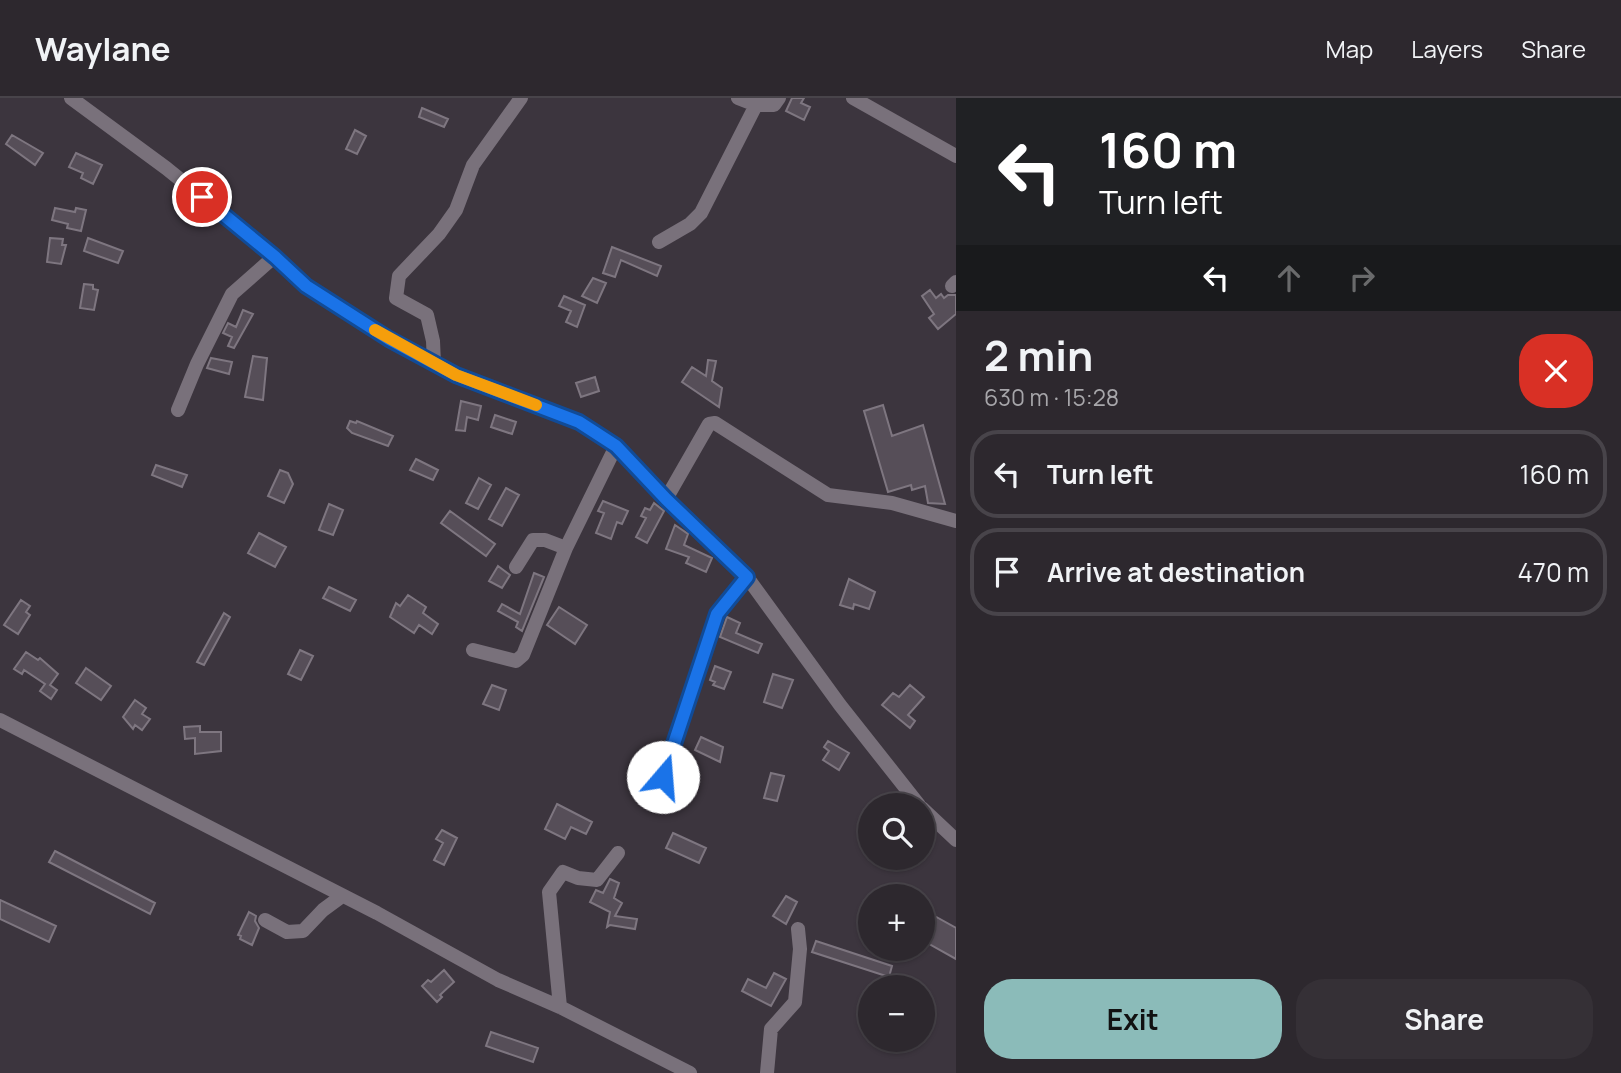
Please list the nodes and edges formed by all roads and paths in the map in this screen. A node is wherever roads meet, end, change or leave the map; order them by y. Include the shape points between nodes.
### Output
1 (71, 98) edge
2 (521, 98) edge
3 (738, 98) edge
4 (779, 98) edge
5 (853, 98) edge
6 (756, 105) junction
7 (956, 156) edge
8 (659, 242) dead end
9 (275, 257) junction
10 (434, 363) junction
11 (178, 410) dead end
12 (616, 446) junction
13 (666, 499) junction
14 (956, 521) edge
15 (566, 548) junction
16 (516, 567) dead end
17 (747, 577) junction
18 (473, 650) dead end
19 (0, 720) edge
20 (663, 777) dead end
21 (909, 793) edge
22 (935, 821) edge
23 (956, 840) edge
24 (618, 853) dead end
25 (342, 896) junction
26 (265, 920) dead end
27 (798, 929) dead end
28 (560, 1007) junction
29 (690, 1073) edge
30 (767, 1073) edge

1 - 9 street
2 - 10 street via 473,165 456,210 399,276 396,298 427,315
3 - 6 street
4 - 6 street via 774,105
5 - 7 street
6 - 8 street via 701,213
9 - 10 street via 306,286
9 - 11 street via 228,301
10 - 12 street via 579,422
12 - 13 street
12 - 15 street
13 - 14 street via 709,424 715,423 828,495 922,510
13 - 17 street
15 - 16 street via 533,540
15 - 18 street via 523,655 516,661
17 - 20 street via 717,614
17 - 21 street
19 - 25 street
22 - 23 street
24 - 28 street via 597,880 562,872 549,892
25 - 26 street via 303,932 288,932
25 - 28 street via 498,980
27 - 30 street via 795,1002 771,1028
28 - 29 street

